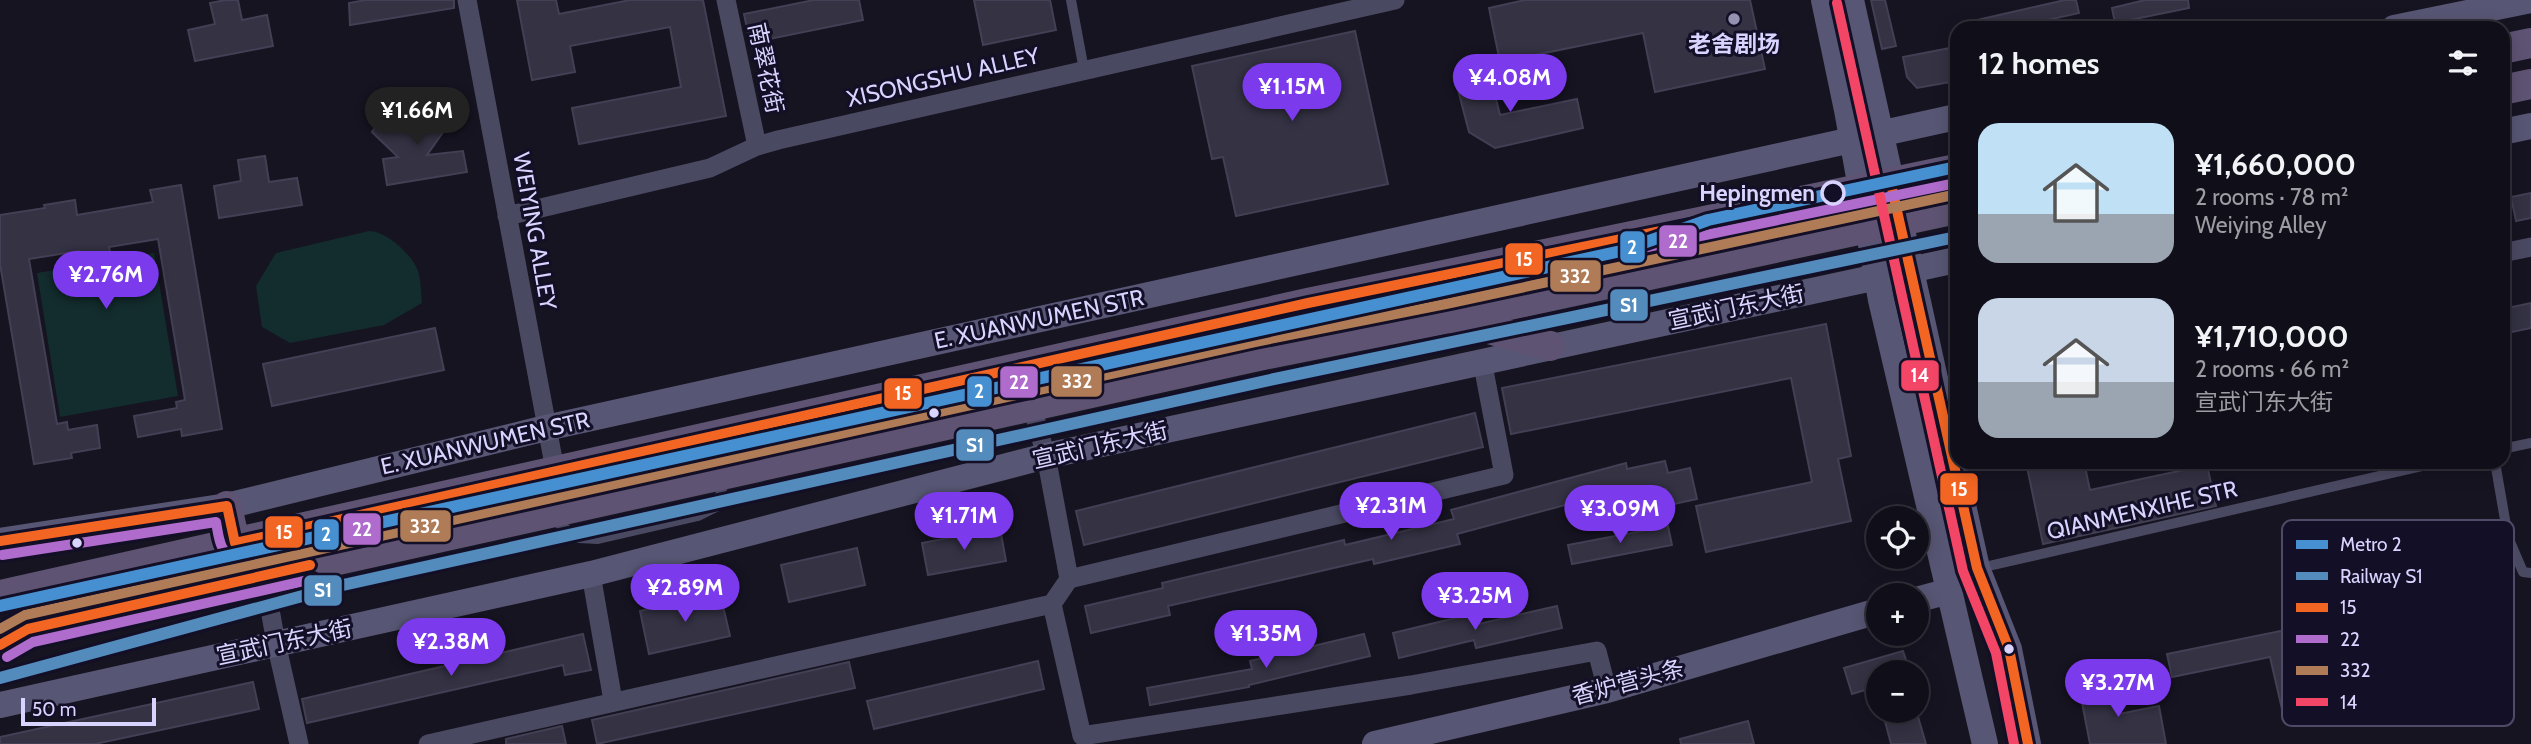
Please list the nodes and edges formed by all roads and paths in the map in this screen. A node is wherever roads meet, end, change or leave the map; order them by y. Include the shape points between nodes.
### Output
1 (467, 0) edge
2 (1071, 0) edge
3 (1395, 0) edge
4 (1824, 0) edge
5 (1851, 0) edge
6 (2531, 0) edge
7 (729, 1) edge
8 (2428, 21) edge
9 (2531, 43) edge
10 (2510, 47) edge
11 (1084, 70) junction
12 (2531, 84) edge
13 (2510, 88) edge
14 (1950, 118) edge
15 (2531, 126) edge
16 (2510, 130) edge
17 (1880, 133) junction
18 (1852, 139) junction
19 (757, 146) junction
20 (1950, 170) edge
21 (1891, 184) junction
22 (1861, 190) junction
23 (1950, 209) edge
24 (507, 216) junction
25 (1900, 220) junction
26 (1868, 227) junction
27 (2531, 247) edge
28 (2510, 249) edge
29 (1950, 261) edge
30 (1912, 269) junction
31 (1877, 276) junction
32 (1449, 318) junction
33 (1550, 346) junction
34 (1482, 360) junction
35 (1032, 407) junction
36 (546, 428) junction
37 (2531, 443) edge
38 (1950, 444) edge
39 (2510, 447) edge
40 (1046, 456) junction
41 (1955, 469) edge
42 (2409, 469) edge
43 (2496, 469) edge
44 (555, 470) junction
45 (227, 506) junction
46 (2505, 520) edge
47 (0, 541) edge
48 (235, 543) junction
49 (2514, 548) edge
50 (1977, 568) junction
51 (2527, 572) edge
52 (591, 574) junction
53 (264, 576) junction
54 (1069, 579) junction
55 (1949, 591) junction
56 (0, 594) edge
57 (1929, 596) edge
58 (1052, 604) junction
59 (1866, 614) edge
60 (14, 632) edge
61 (276, 643) junction
62 (0, 645) edge
63 (1607, 690) junction
64 (613, 701) junction
65 (0, 705) edge
66 (1404, 740) edge
67 (299, 744) edge
68 (428, 744) edge
69 (1375, 744) edge
70 (1985, 744) edge
71 (2028, 744) edge

1 - 24 street, WEIYING ALLEY
2 - 11 lane
3 - 11 street, XISONGSHU ALLEY
4 - 18 street
5 - 17 street
6 - 8 street
7 - 19 street, 南翠花街
9 - 10 main road
11 - 19 street, XISONGSHU ALLEY
12 - 13 main road
14 - 17 street, E. XUANWUMEN STR
15 - 16 street
17 - 18 street, E. XUANWUMEN STR
17 - 21 street
18 - 22 street
18 - 36 street, E. XUANWUMEN STR
19 - 24 street, XISONGSHU ALLEY via 710,168
20 - 21 main road
21 - 22 main road
21 - 25 street
22 - 26 street
22 - 44 main road via 1308,303
23 - 25 main road
24 - 36 street, WEIYING ALLEY
25 - 26 main road
25 - 30 street
26 - 31 street
26 - 32 main road
27 - 28 street
29 - 30 street, 宣武门东大街
30 - 31 street, 宣武门东大街
30 - 38 street
31 - 33 street, 宣武门东大街
31 - 55 street
32 - 33 main road
32 - 35 main road
33 - 34 street, 宣武门东大街
34 - 40 street, 宣武门东大街
34 - 54 street via 1504,475
35 - 40 street
35 - 53 main road
36 - 44 street, WEIYING ALLEY
36 - 45 street, E. XUANWUMEN STR
37 - 39 lane
40 - 52 street, 宣武门东大街
40 - 54 street
41 - 50 street
42 - 50 lane, QIANMENXIHE STR
43 - 46 lane
44 - 48 main road
45 - 47 street
45 - 48 main road
48 - 56 main road
49 - 51 lane
50 - 71 street via 2009,649
52 - 61 street, 宣武门东大街
52 - 64 street
53 - 60 main road
53 - 61 street
54 - 58 street
55 - 57 street
55 - 70 street
58 - 63 street via 1082,736 1597,651
58 - 64 street
59 - 63 street, 香炉营头条
60 - 62 lane
61 - 65 street, 宣武门东大街
61 - 67 street
63 - 66 street, 香炉营头条
64 - 68 street
66 - 69 street, 香炉营头条

